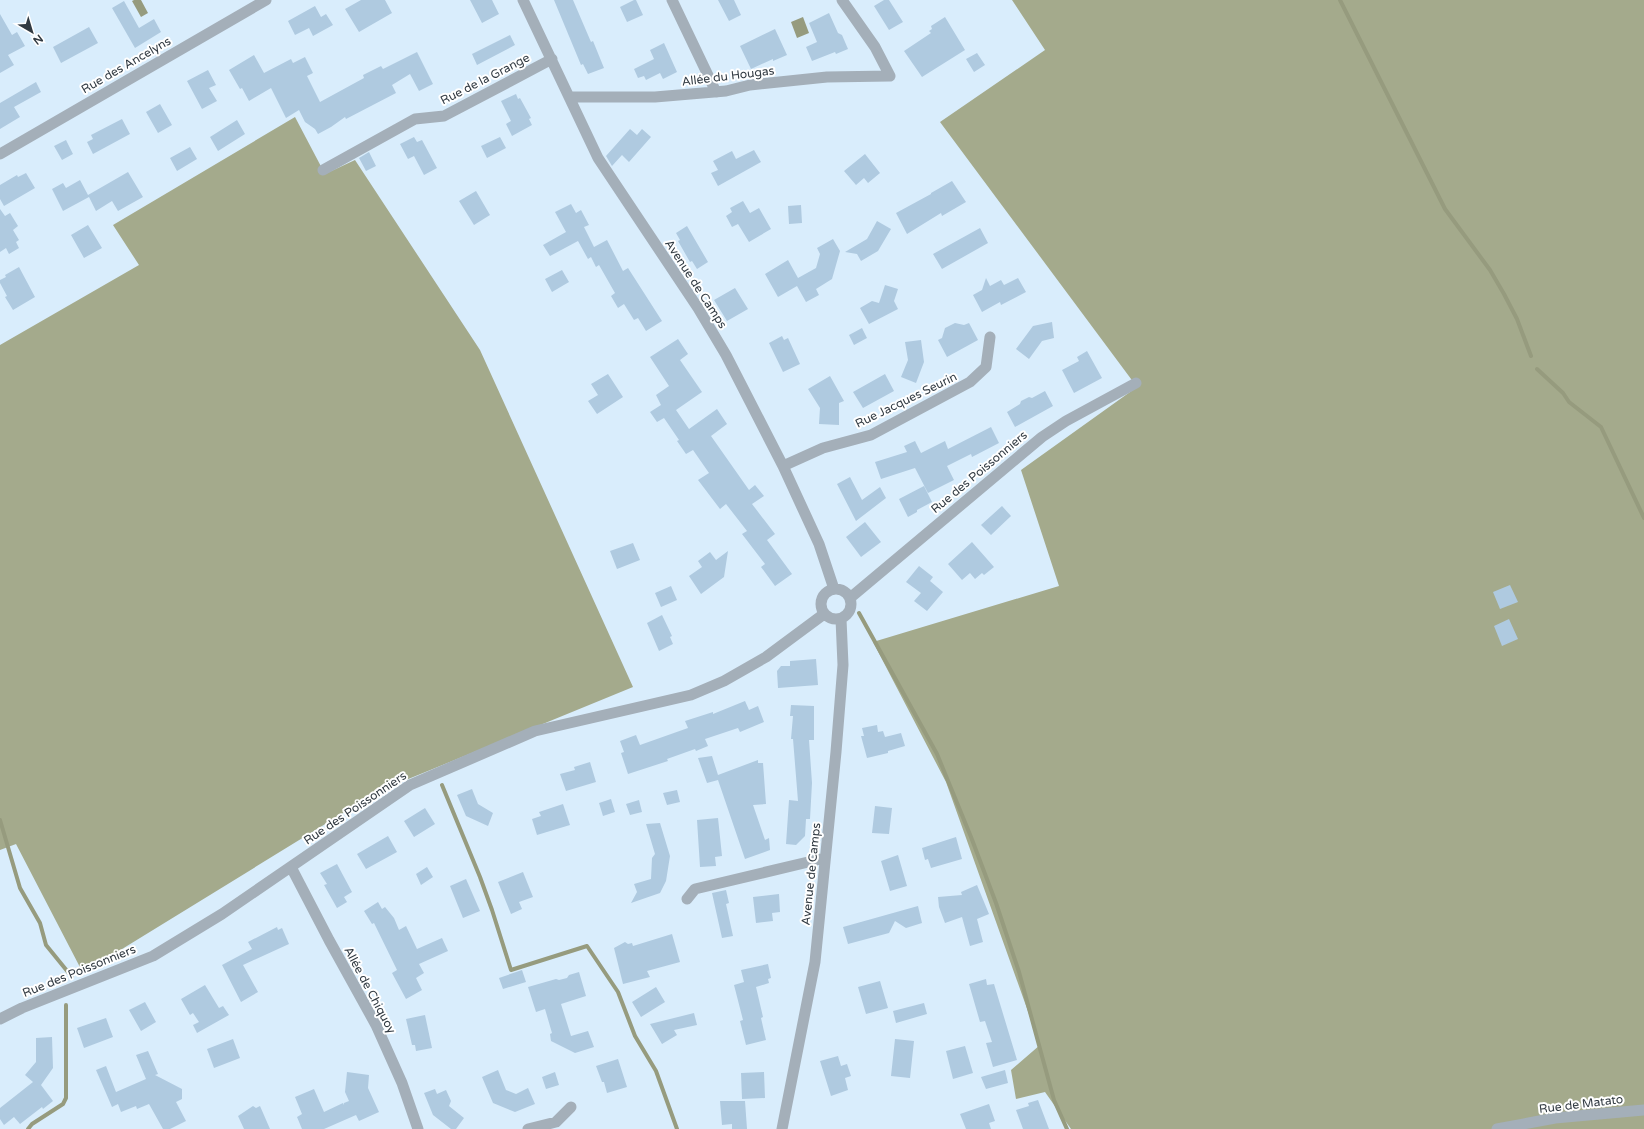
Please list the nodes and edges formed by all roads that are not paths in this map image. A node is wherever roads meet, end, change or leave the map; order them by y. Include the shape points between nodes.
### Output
1 (266, 0) edge
2 (523, 0) edge
3 (672, 0) edge
4 (842, 0) edge
5 (552, 59) junction
6 (716, 92) junction
7 (569, 97) junction
8 (0, 154) edge
9 (322, 170) dead end
10 (990, 337) dead end
11 (1136, 383) dead end
12 (783, 466) junction
13 (834, 589) junction
14 (850, 598) junction
15 (824, 614) junction
16 (841, 619) junction
17 (826, 858) junction
18 (291, 867) junction
19 (687, 899) dead end
20 (0, 1019) edge
21 (571, 1107) dead end
22 (1644, 1110) edge
23 (418, 1129) edge
24 (528, 1129) edge
25 (782, 1129) edge
26 (1497, 1129) edge

1 - 8 street, Rue des Ancelyns
2 - 5 street, Avenue de Camps
3 - 6 street
4 - 6 street, Allée du Hougas via 875,47 890,76 827,77 750,85
5 - 7 street, Avenue de Camps
5 - 9 street, Rue de la Grange via 444,116 415,119
6 - 7 street, Allée du Hougas via 655,97
7 - 12 street, Avenue de Camps via 598,158 698,308 726,355
10 - 12 street, Rue Jacques Seurin via 986,367 970,382 871,434 823,448
11 - 14 street, Rue des Poissonniers via 1042,437
12 - 13 street, Avenue de Camps via 819,544
13 - 14 street via 843,591
13 - 15 street via 822,597 821,607
14 - 16 street via 849,612
15 - 16 street via 830,619
15 - 18 street, Rue des Poissonniers via 766,657 724,681 691,695 535,731 410,785
16 - 17 street, Avenue de Camps via 843,665
17 - 19 street via 695,889
17 - 25 street, Avenue de Camps via 815,962
18 - 20 street, Rue des Poissonniers via 222,914 153,956
18 - 23 street, Allée de Chiquoy via 376,1025 402,1083
21 - 24 street via 556,1122
22 - 26 street, Rue de Matato via 1555,1118

